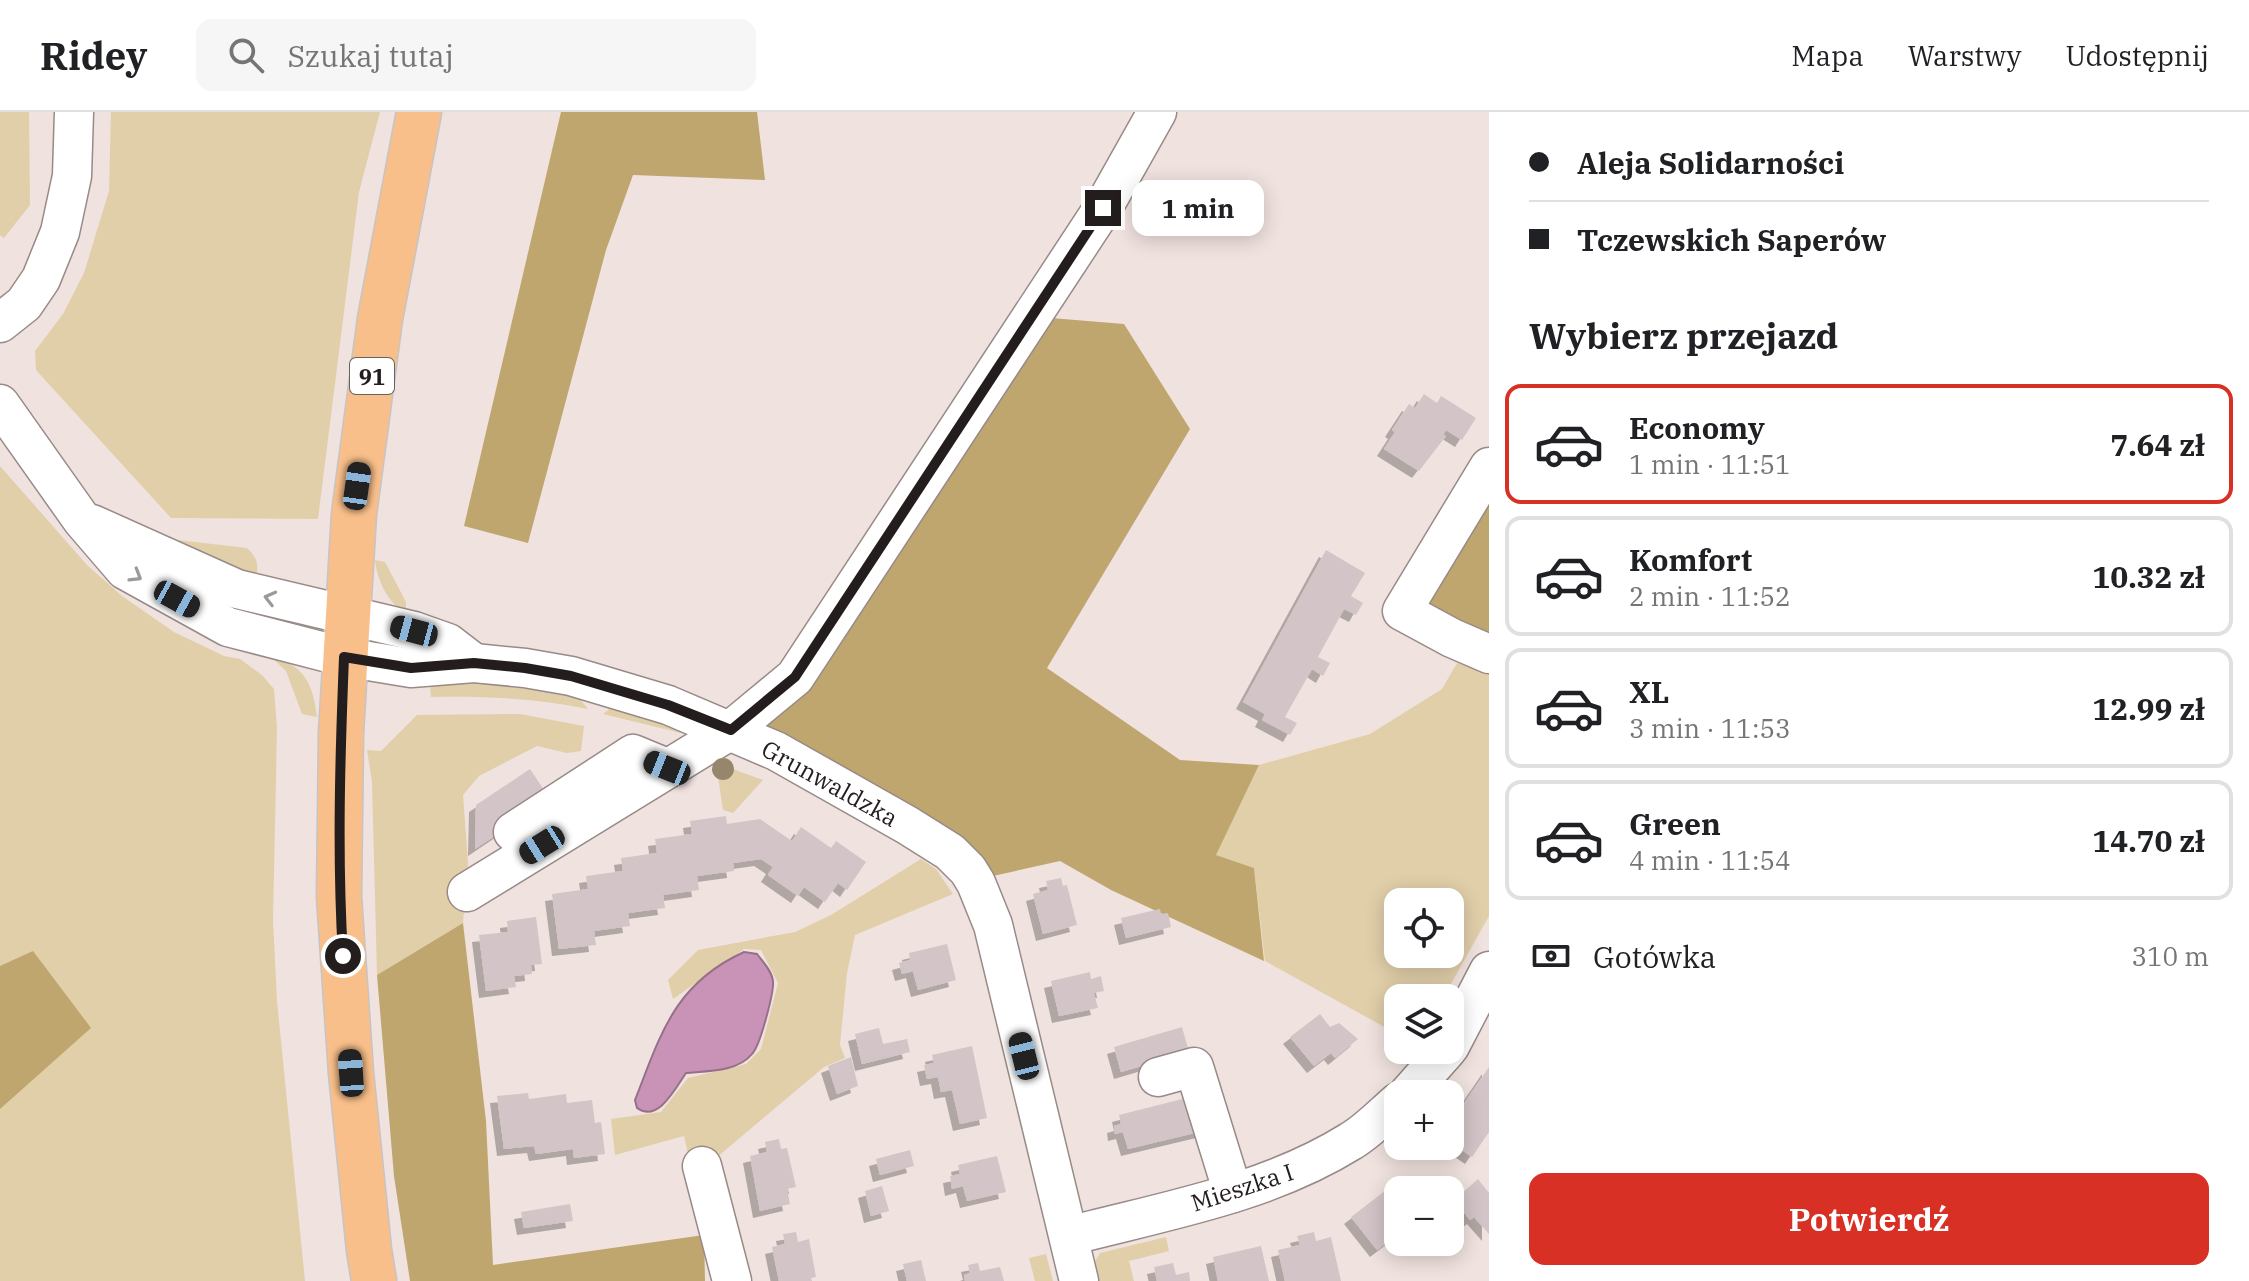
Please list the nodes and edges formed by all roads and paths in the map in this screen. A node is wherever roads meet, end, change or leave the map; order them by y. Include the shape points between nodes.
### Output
1 (74, 112) edge
2 (419, 112) edge
3 (1157, 112) edge
4 (0, 323) edge
5 (0, 404) edge
6 (1489, 467) edge
7 (82, 520) junction
8 (346, 613) junction
9 (1489, 654) edge
10 (344, 657) junction
11 (474, 663) junction
12 (731, 730) junction
13 (667, 768) junction
14 (513, 832) dead end
15 (467, 892) dead end
16 (1489, 971) edge
17 (1464, 1018) edge
18 (1434, 1064) edge
19 (1158, 1077) dead end
20 (1420, 1080) edge
21 (1384, 1114) edge
22 (702, 1166) dead end
23 (1233, 1193) junction
24 (1069, 1236) junction
25 (374, 1281) edge
26 (732, 1281) edge
27 (1079, 1281) edge

1 - 4 street via 72,176 60,232 41,279 24,304
2 - 8 main road, 91 via 380,319
3 - 12 street via 1103,208 795,677
5 - 7 street, Grunwaldzka
6 - 9 street via 1402,611
8 -> 7 street, Grunwaldzka via 237,589
7 -> 10 street, Grunwaldzka via 125,570 228,627
8 - 10 main road, 91
8 - 11 street, Grunwaldzka via 448,643
10 - 11 street, Grunwaldzka via 411,668
10 - 25 main road, 91 via 339,897 351,1073
11 - 12 street, Grunwaldzka via 571,676
12 - 13 street
12 - 24 street, Grunwaldzka via 907,825 968,870 993,925
13 - 14 street via 633,754
13 - 15 street
16 - 17 street
18 - 20 street
19 - 23 street via 1194,1067
21 - 23 street, Mieszka I via 1354,1140 1301,1169
22 - 26 street
23 - 24 street, Mieszka I
24 - 27 street, Grunwaldzka

